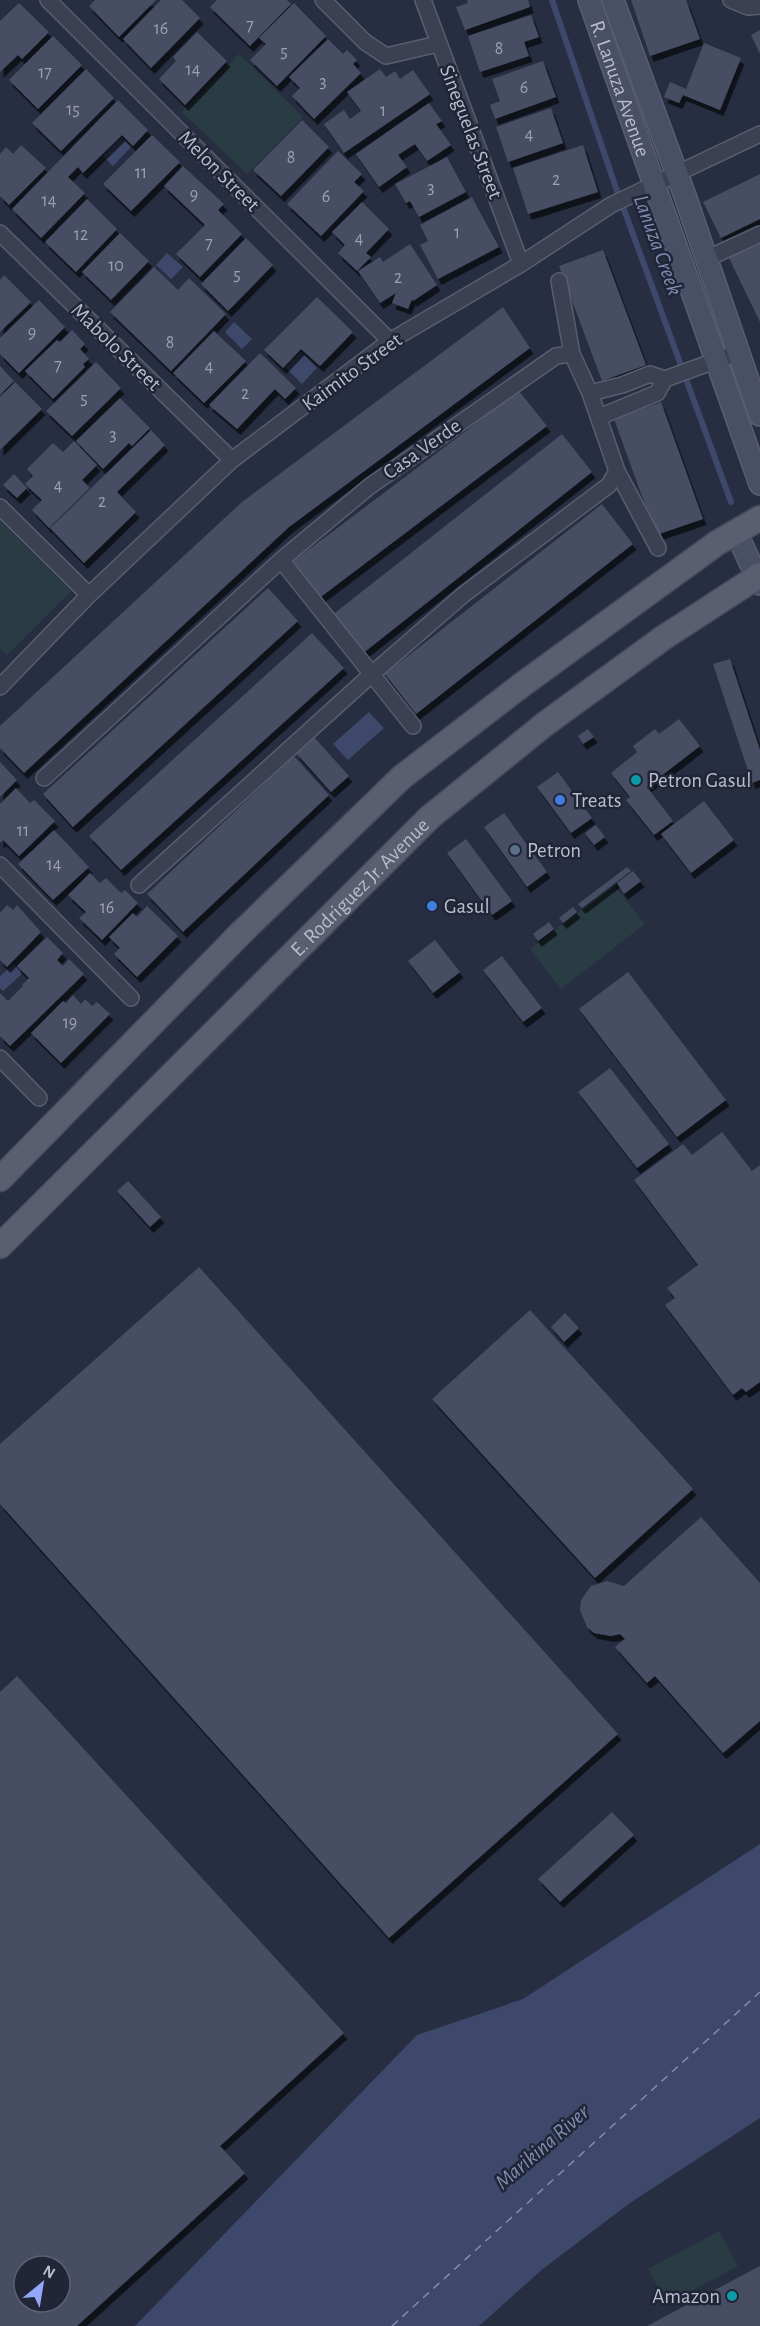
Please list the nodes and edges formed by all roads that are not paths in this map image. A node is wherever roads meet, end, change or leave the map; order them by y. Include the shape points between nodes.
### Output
1 (48, 0) edge
2 (323, 0) edge
3 (423, 0) edge
4 (589, 0) edge
5 (613, 0) edge
6 (731, 0) edge
7 (760, 6) edge
8 (438, 44) junction
9 (760, 134) edge
10 (675, 173) junction
11 (654, 184) junction
12 (0, 233) edge
13 (760, 234) edge
14 (706, 258) junction
15 (521, 264) junction
16 (559, 281) dead end
17 (390, 341) junction
18 (738, 353) junction
19 (572, 354) junction
20 (708, 363) junction
21 (667, 378) junction
22 (590, 393) junction
23 (760, 415) edge
24 (599, 417) junction
25 (232, 460) junction
26 (617, 471) junction
27 (760, 484) edge
28 (0, 507) edge
29 (760, 518) edge
30 (736, 532) junction
31 (658, 548) dead end
32 (281, 560) junction
33 (759, 577) edge
34 (89, 595) junction
35 (372, 674) junction
36 (0, 687) edge
37 (413, 726) dead end
38 (44, 778) dead end
39 (0, 865) edge
40 (139, 885) dead end
41 (131, 998) dead end
42 (0, 1058) edge
43 (39, 1098) dead end
44 (0, 1179) edge
45 (0, 1246) edge

1 - 17 street, Melon Street
2 - 8 street via 365,42 386,56
3 - 8 street, Sineguelas Street
4 - 11 main road, R. Lanuza Avenue
5 - 10 main road, R. Lanuza Avenue
6 - 7 street via 748,7
8 - 15 street, Sineguelas Street
9 - 10 street, Kaimito Street
10 - 11 street, Kaimito Street
10 - 14 main road, R. Lanuza Avenue
11 - 15 street, Kaimito Street via 610,205
11 - 20 main road, R. Lanuza Avenue
12 - 25 street, Mabolo Street
13 - 14 street
14 - 18 main road, R. Lanuza Avenue
15 - 17 street, Kaimito Street
16 - 19 street
17 - 25 street, Kaimito Street
18 - 20 street
18 - 23 main road, R. Lanuza Avenue
19 - 22 street
19 - 32 street, Casa Verde via 556,356 370,486
20 - 21 street
20 - 27 main road, R. Lanuza Avenue
21 - 22 street via 650,374
21 - 24 street via 657,393
22 - 24 street
24 - 26 street
25 - 34 street, Kaimito Street
26 - 31 street
26 - 35 street via 609,486 463,595
28 - 34 street
29 - 30 main road
30 - 33 main road
30 - 44 main road via 523,684 402,777 241,933
32 - 35 street
32 - 38 street, Casa Verde
33 - 45 main road, E. Rodriguez Jr. Avenue via 663,638 545,724 430,817
34 - 36 street, Kaimito Street
35 - 37 street
35 - 40 street
39 - 41 street
42 - 43 street

